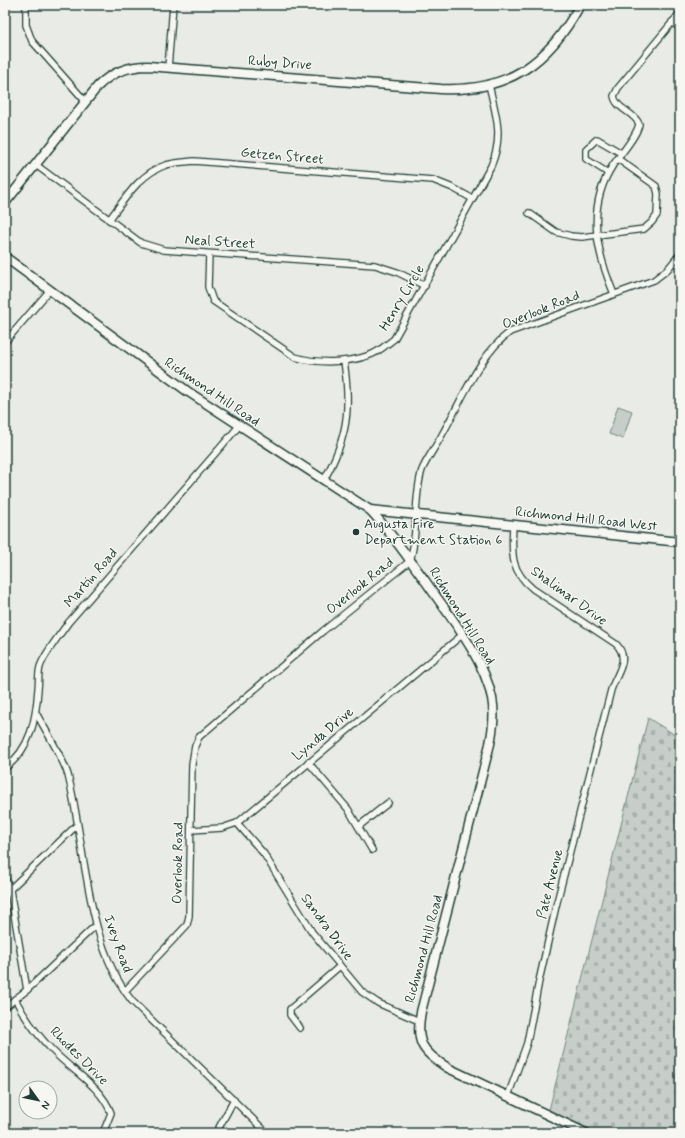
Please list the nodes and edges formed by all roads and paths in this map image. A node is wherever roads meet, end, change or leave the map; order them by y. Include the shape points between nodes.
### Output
1 (26, 5) edge
2 (173, 5) edge
3 (580, 5) edge
4 (680, 13) edge
5 (672, 22) junction
6 (680, 28) edge
7 (168, 68) junction
8 (489, 85) junction
9 (86, 102) junction
10 (621, 153) junction
11 (618, 159) junction
12 (36, 165) junction
13 (608, 173) junction
14 (473, 199) junction
15 (5, 203) edge
16 (529, 213) dead end
17 (109, 220) junction
18 (597, 234) junction
19 (209, 254) junction
20 (680, 254) edge
21 (5, 257) edge
22 (425, 286) junction
23 (50, 290) junction
24 (614, 294) junction
25 (5, 342) edge
26 (344, 361) junction
27 (239, 426) junction
28 (324, 480) junction
29 (370, 510) junction
30 (416, 514) junction
31 (513, 524) junction
32 (680, 542) edge
33 (410, 561) junction
34 (462, 635) junction
35 (615, 678) joint
36 (36, 713) junction
37 (308, 762) junction
38 (5, 768) edge
39 (388, 803) dead end
40 (237, 823) junction
41 (77, 825) junction
42 (359, 826) junction
43 (191, 830) junction
44 (372, 850) dead end
45 (5, 877) edge
46 (10, 890) junction
47 (5, 894) edge
48 (96, 925) junction
49 (340, 966) junction
50 (27, 990) junction
51 (125, 991) junction
52 (15, 999) junction
53 (5, 1007) edge
54 (419, 1021) junction
55 (300, 1028) dead end
56 (508, 1096) junction
57 (234, 1100) junction
58 (103, 1133) edge
59 (216, 1133) edge
60 (267, 1133) edge
61 (586, 1133) edge

1 - 9 street via 26,25 32,41
2 - 7 street
3 - 8 street, Ruby Drive via 564,33 544,55 514,75
4 - 5 street
5 - 6 street
5 - 10 street via 614,93 617,103 639,124
7 - 8 street, Ruby Drive via 441,89
7 - 9 street, Ruby Drive via 142,66 119,71 102,82
8 - 14 street, Henry Circle via 498,122 498,140 491,166
9 - 12 street, Ruby Drive
10 - 11 street
10 - 13 street via 597,139 586,149 586,159
11 - 13 street
11 - 18 street via 656,186 657,215 644,229
12 - 15 street, Ruby Drive
12 - 17 street, Neal Street
13 - 18 street via 599,193
14 - 17 street, Getzen Street via 434,180 194,161 166,165 151,173 134,187
14 - 22 street, Henry Circle
16 - 18 street via 556,232 582,237
17 - 19 street, Neal Street via 141,243 164,250
18 - 24 street via 603,267
19 - 22 street, Neal Street via 375,265 397,272
19 - 26 street, Henry Circle via 208,287 213,300 295,357 309,361
20 - 24 street, Overlook Road via 667,270 654,280
21 - 23 street, Richmond Hill Road
22 - 26 street, Henry Circle via 394,339 371,355
23 - 25 street
23 - 27 street, Richmond Hill Road via 187,392
24 - 30 street, Overlook Road via 510,332 497,342 482,363 422,470
26 - 28 street via 348,388 346,421 338,454
27 - 28 street, Richmond Hill Road
27 - 36 street, Martin Road via 68,623 40,667
28 - 29 street, Richmond Hill Road
29 - 30 street, Richmond Hill Road West
29 - 33 street, Richmond Hill Road via 386,527
30 - 31 street, Richmond Hill Road West
30 - 33 street, Overlook Road
31 - 32 street, Richmond Hill Road West
31 - 35 street, Shalimar Drive via 512,554 517,572 533,589 619,648 623,655 623,663
33 - 34 street, Richmond Hill Road
33 - 43 street, Overlook Road via 199,737 192,764
34 - 37 street, Lynda Drive
34 - 54 street, Richmond Hill Road via 477,660 488,686 494,706 494,719
35 - 56 street, Pate Avenue via 556,906 527,1043
36 - 38 street, Martin Road via 28,740
36 - 41 street, Ivey Road via 67,773
37 - 40 street, Lynda Drive
37 - 42 street
39 - 42 street
40 - 43 street, Lynda Drive via 222,828
40 - 49 street, Sandra Drive via 264,854 312,932
41 - 46 street
41 - 48 street, Ivey Road
42 - 44 street
43 - 51 street, Overlook Road via 187,925
45 - 46 street
46 - 47 street
46 - 50 street
48 - 50 street
48 - 51 street, Ivey Road via 115,974
49 - 54 street, Sandra Drive via 367,996
49 - 55 street via 290,1009 292,1019
50 - 52 street
51 - 57 street, Ivey Road
52 - 53 street
52 - 58 street, Rhodes Drive via 24,1016 53,1051 107,1101 111,1113
54 - 56 street, Richmond Hill Road via 421,1042 428,1054 448,1068
56 - 61 street, Richmond Hill Road
57 - 59 street
57 - 60 street, Ivey Road

